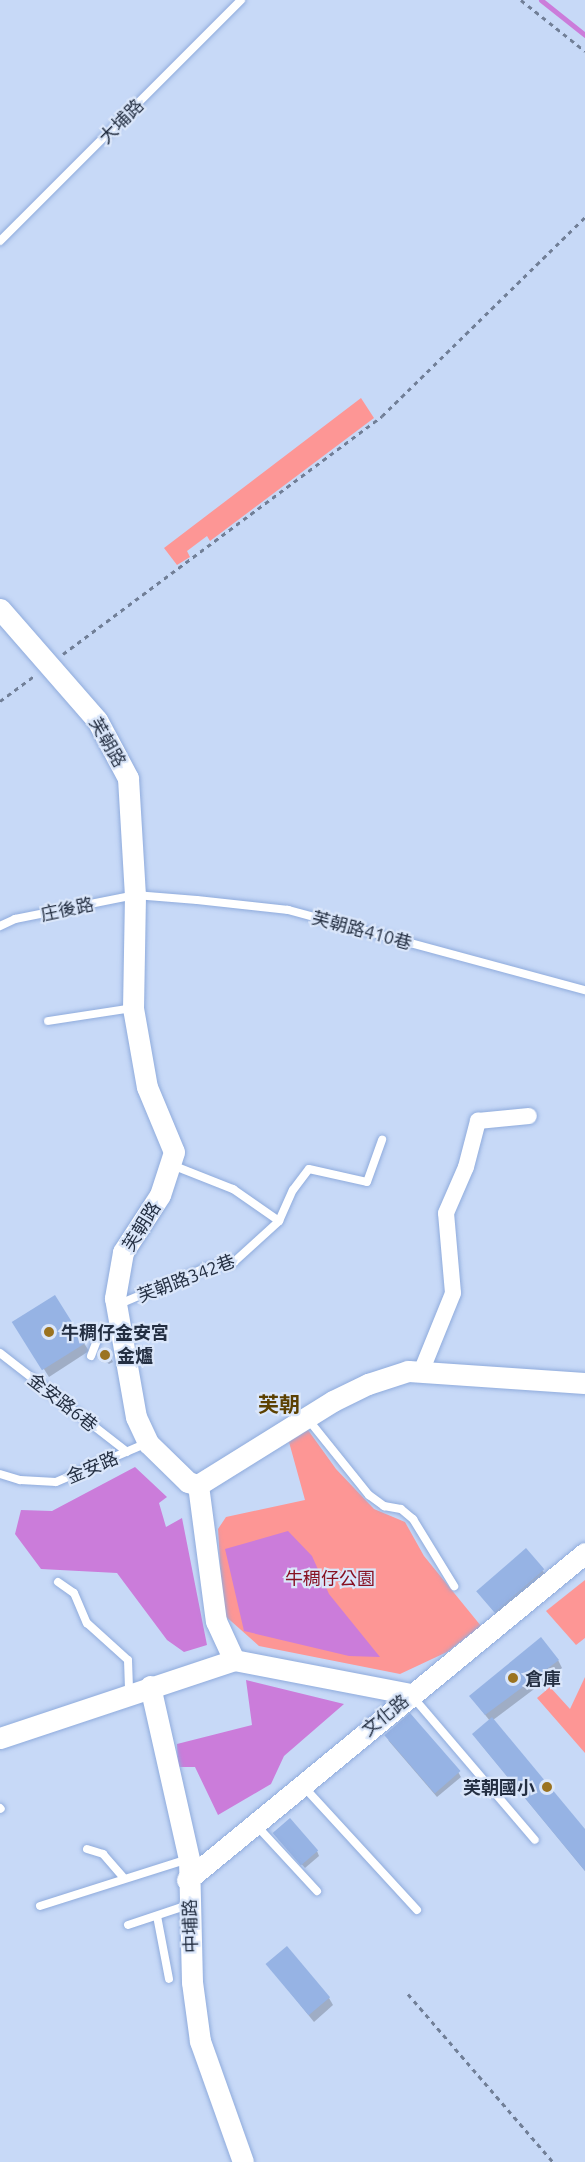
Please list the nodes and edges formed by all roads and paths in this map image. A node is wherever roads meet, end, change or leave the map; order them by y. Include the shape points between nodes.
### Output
1 (242, 0) edge
2 (521, 0) edge
3 (585, 51) edge
4 (585, 217) edge
5 (0, 241) edge
6 (0, 609) edge
7 (49, 665) junction
8 (0, 701) edge
9 (135, 895) junction
10 (0, 926) edge
11 (585, 990) edge
12 (134, 1008) junction
13 (48, 1021) dead end
14 (529, 1116) dead end
15 (382, 1140) dead end
16 (172, 1166) junction
17 (279, 1221) junction
18 (116, 1306) junction
19 (120, 1327) junction
20 (0, 1353) edge
21 (91, 1356) dead end
22 (421, 1372) junction
23 (585, 1383) edge
24 (307, 1418) junction
25 (148, 1443) junction
26 (127, 1452) junction
27 (0, 1474) edge
28 (198, 1485) junction
29 (585, 1553) edge
30 (58, 1582) dead end
31 (454, 1586) dead end
32 (234, 1660) junction
33 (150, 1686) junction
34 (129, 1693) junction
35 (411, 1694) junction
36 (0, 1738) edge
37 (301, 1784) junction
38 (256, 1825) junction
39 (535, 1840) dead end
40 (87, 1849) dead end
41 (189, 1859) junction
42 (123, 1877) junction
43 (187, 1880) junction
44 (317, 1891) dead end
45 (191, 1904) junction
46 (40, 1906) dead end
47 (417, 1910) dead end
48 (157, 1916) junction
49 (128, 1925) dead end
50 (169, 1979) dead end
51 (408, 1994) dead end
52 (243, 2162) edge
53 (553, 2162) edge

1 - 5 lane, 大埔路
2 - 3 path
4 - 7 path via 382,416
6 - 7 street, 芙朝路
7 - 8 path
7 - 9 street, 芙朝路 via 97,720 128,778
9 - 10 lane, 庄後路 via 15,919
9 - 11 lane, 芙朝路410巷 via 288,910
9 - 12 street, 芙朝路
12 - 13 lane
12 - 16 street, 芙朝路 via 147,1087 174,1152
14 - 22 street via 478,1121 466,1167 446,1213 453,1293
15 - 17 lane, 芙朝路342巷 via 367,1182 309,1169 293,1190
16 - 17 lane via 233,1189
16 - 18 street, 芙朝路 via 160,1195 123,1252
17 - 18 lane, 芙朝路342巷 via 234,1262 205,1268
18 - 19 street, 芙朝路
19 - 21 lane via 98,1338
19 - 25 street, 芙朝路 via 136,1417
20 - 26 lane, 金安路6巷
22 - 23 street
22 - 24 street via 408,1371 368,1384
24 - 28 street
24 - 31 lane via 369,1495 384,1506 401,1509 413,1519
25 - 26 lane, 金安路
25 - 28 street, 芙朝路 via 188,1482
26 - 27 lane, 金安路 via 56,1482 20,1480
28 - 32 street via 216,1621
29 - 35 street, 文化路
30 - 34 lane via 74,1593 87,1623 128,1660
32 - 33 street
32 - 35 street
33 - 34 street
33 - 41 street, 中埔路
34 - 36 street
35 - 37 street, 文化路
35 - 39 lane
37 - 38 street, 文化路
37 - 47 lane
38 - 43 street, 文化路
38 - 44 lane
40 - 42 lane via 103,1854
41 - 42 lane
41 - 43 street, 中埔路
42 - 46 lane
43 - 45 street, 中埔路
45 - 48 lane
45 - 52 street, 中埔路 via 192,1982 200,2041
48 - 49 lane
48 - 50 lane
51 - 53 path

